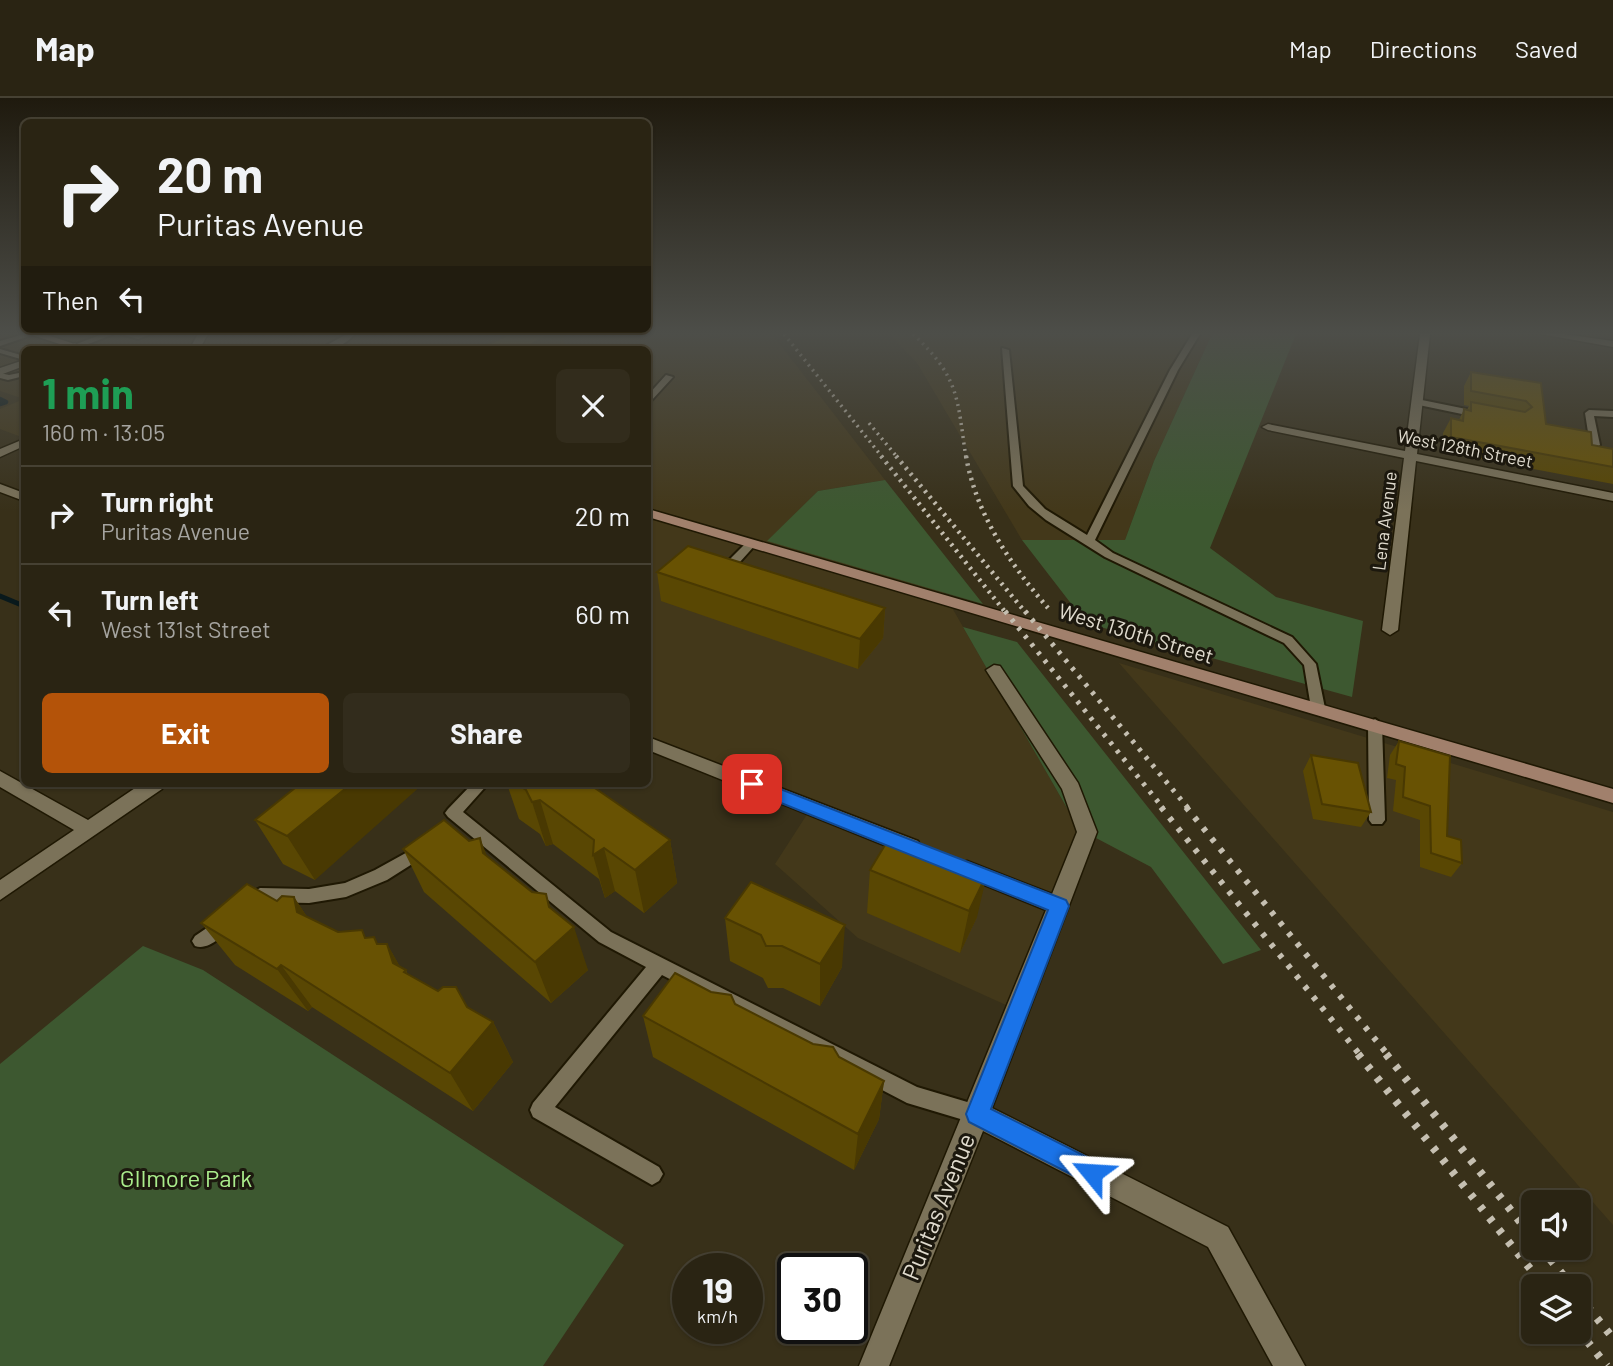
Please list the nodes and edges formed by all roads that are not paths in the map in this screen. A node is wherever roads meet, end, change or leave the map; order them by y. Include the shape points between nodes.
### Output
1 (1008, 393) edge
2 (1162, 393) edge
3 (1418, 393) edge
4 (1417, 402) junction
5 (1613, 414) edge
6 (1493, 417) edge
7 (1268, 426) dead end
8 (21, 443) edge
9 (1595, 445) edge
10 (0, 453) edge
11 (1411, 456) junction
12 (0, 488) edge
13 (21, 496) edge
14 (1613, 497) edge
15 (651, 514) edge
16 (1089, 541) junction
17 (752, 543) junction
18 (751, 580) edge
19 (1390, 630) dead end
20 (994, 670) dead end
21 (1318, 708) junction
22 (1375, 724) junction
23 (651, 744) edge
24 (0, 778) edge
25 (151, 787) edge
26 (478, 787) edge
27 (1613, 796) edge
28 (1377, 820) dead end
29 (90, 830) junction
30 (433, 844) edge
31 (0, 891) edge
32 (1060, 906) junction
33 (201, 941) edge
34 (659, 965) junction
35 (977, 1114) junction
36 (652, 1174) dead end
37 (874, 1366) edge
38 (1290, 1366) edge

1 - 16 lane via 1018,486 1044,514
2 - 16 lane
3 - 4 street, Lena Avenue
4 - 6 lane
4 - 11 street, Lena Avenue
5 - 9 lane via 1589,413
7 - 11 street, West 128th Street
8 - 10 street
11 - 14 street, West 128th Street
11 - 19 street, Lena Avenue
12 - 13 street
15 - 17 main road, West 130th Street
16 - 21 lane via 1109,555 1288,640 1310,664
17 - 18 lane via 732,567 738,576
17 - 21 main road, West 130th Street
20 - 32 street, Puritas Avenue via 1071,788 1087,832
21 - 22 main road, West 130th Street
22 - 27 main road, West 130th Street
22 - 28 lane
23 - 32 street
24 - 29 street
25 - 29 street
26 - 34 lane via 453,813 459,826 605,937
29 - 31 street
30 - 33 lane via 380,877 341,893 260,895
32 - 35 street, Puritas Avenue
34 - 35 lane via 914,1096
34 - 36 lane via 540,1110
35 - 37 street, Puritas Avenue
35 - 38 street via 1218,1237

